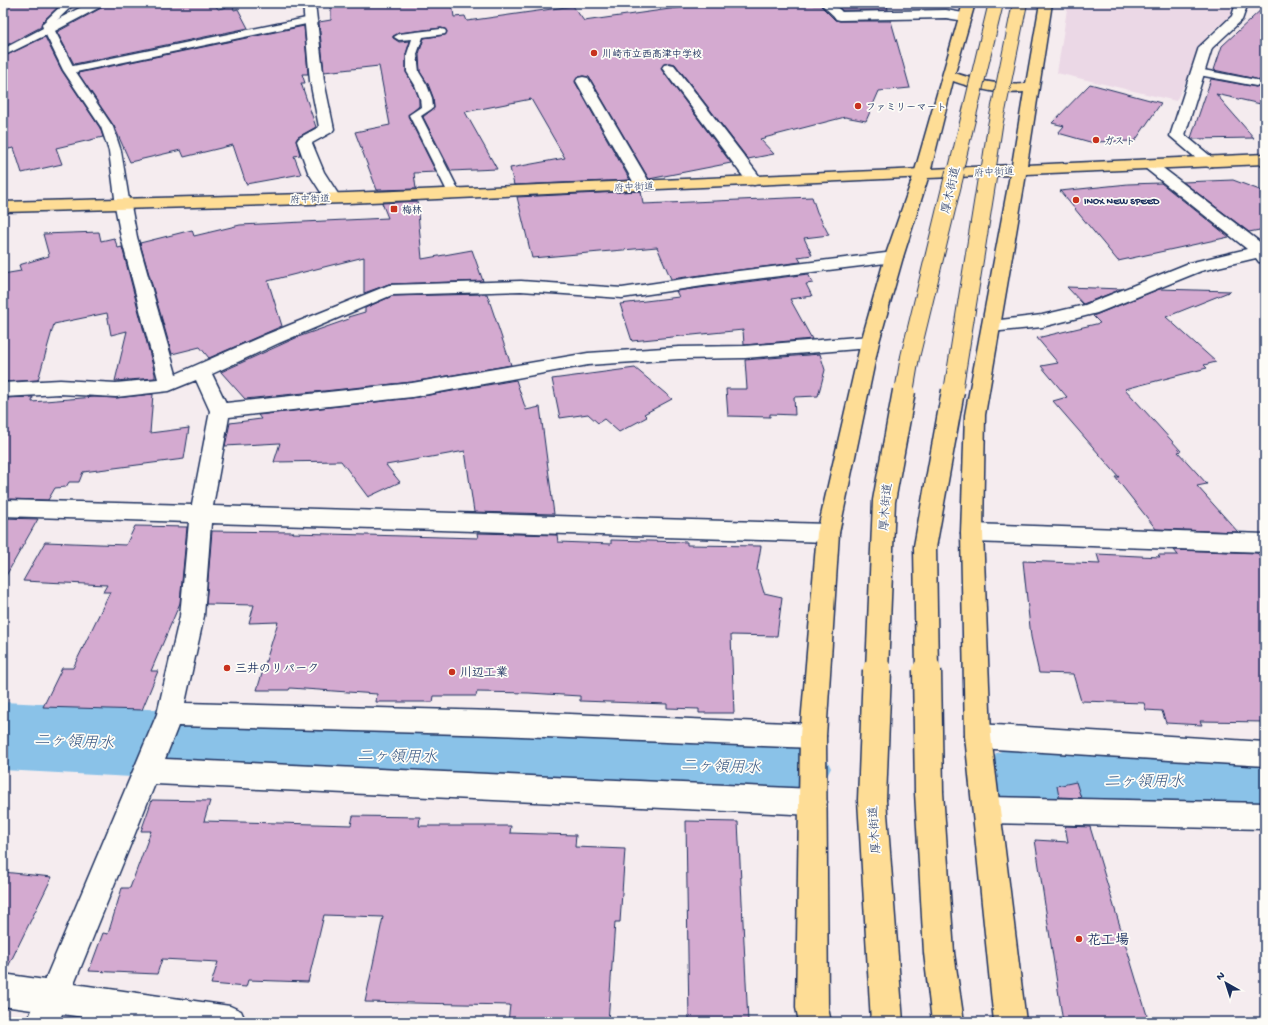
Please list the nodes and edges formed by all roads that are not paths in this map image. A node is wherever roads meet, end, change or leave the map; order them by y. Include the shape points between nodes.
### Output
1 (70, 3) edge
2 (98, 3) edge
3 (309, 3) edge
4 (825, 3) edge
5 (969, 3) edge
6 (996, 3) edge
7 (1020, 3) edge
8 (1046, 3) edge
9 (1242, 3) edge
10 (840, 16) joint
11 (965, 17) junction
12 (311, 20) junction
13 (48, 29) junction
14 (441, 32) dead end
15 (418, 35) junction
16 (399, 36) dead end
17 (3, 53) edge
18 (669, 68) dead end
19 (69, 70) junction
20 (1198, 72) junction
21 (948, 75) junction
22 (583, 81) dead end
23 (1256, 83) dead end
24 (1032, 87) junction
25 (1265, 159) edge
26 (1209, 162) junction
27 (1150, 165) junction
28 (1019, 170) junction
29 (922, 174) junction
30 (754, 180) junction
31 (643, 186) junction
32 (454, 193) junction
33 (332, 198) junction
34 (123, 206) junction
35 (3, 207) edge
36 (1264, 254) edge
37 (894, 257) junction
38 (991, 326) junction
39 (870, 342) junction
40 (201, 371) junction
41 (169, 384) junction
42 (3, 390) edge
43 (220, 411) junction
44 (3, 508) edge
45 (201, 514) junction
46 (828, 533) junction
47 (972, 533) junction
48 (1265, 543) edge
49 (813, 736) junction
50 (978, 736) junction
51 (157, 744) junction
52 (1265, 754) edge
53 (813, 802) junction
54 (987, 810) junction
55 (1265, 816) edge
56 (3, 990) edge
57 (48, 1010) edge
58 (230, 1022) edge
59 (815, 1022) edge
60 (887, 1022) edge
61 (948, 1022) edge
62 (1010, 1022) edge

1 - 13 lane via 50,21
2 - 13 street
3 - 12 street
4 - 10 lane
5 - 11 main road
6 - 60 main road, 厚木街道, bridge via 910,357 884,500 872,800
7 - 61 main road, bridge via 995,126 954,386 925,547 929,792 939,953
8 - 24 main road
9 - 20 street via 1238,17 1206,47
10 - 11 street via 946,14
11 - 21 main road
12 - 19 lane
12 - 33 street via 317,81 327,129 304,141 316,172
13 - 17 lane
13 - 19 lane
14 - 15 lane
15 - 16 lane
15 - 32 lane via 412,54 413,72 421,85 427,108 415,115
18 - 30 street
19 - 34 lane via 106,127 115,151
20 - 23 lane
20 - 26 street via 1177,136
21 - 24 main road via 997,88
21 - 29 main road
22 - 31 street
24 - 28 main road
25 - 26 main road, 府中街道
26 - 27 main road, 府中街道
27 - 28 main road, 府中街道
27 - 36 street
28 - 29 main road, 府中街道
28 - 38 main road
29 - 30 main road, 府中街道
29 - 37 main road
30 - 31 main road, 府中街道
31 - 32 main road, 府中街道
32 - 33 main road, 府中街道
33 - 34 main road, 府中街道
34 - 35 main road, 府中街道
34 - 41 street
36 - 38 street via 1220,260 1195,267 1091,309 1042,321
37 - 39 main road
37 - 40 street via 622,293 521,286 389,290
38 - 47 main road via 976,415
39 - 43 street via 745,352 588,359 412,390
39 - 46 main road
40 - 41 street
40 - 43 street
41 - 42 street via 116,390 60,387
43 - 45 street
44 - 45 street
45 - 46 street
45 - 51 street via 192,616
46 - 49 main road
47 - 48 street
47 - 50 main road
49 - 51 street via 497,723
49 - 53 main road
50 - 52 street
50 - 54 main road
51 - 53 street
51 - 57 street
53 - 59 main road via 812,1008
54 - 55 street
54 - 62 main road
56 - 57 street
57 - 58 street

